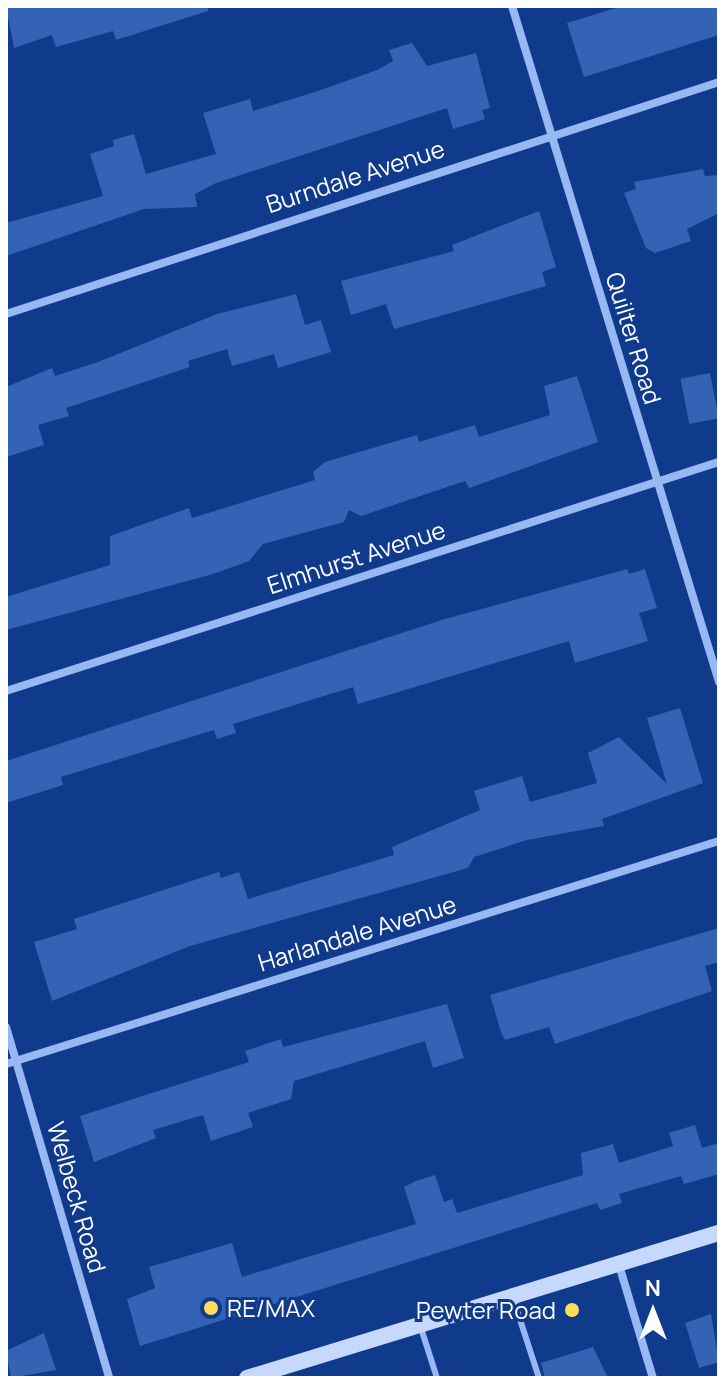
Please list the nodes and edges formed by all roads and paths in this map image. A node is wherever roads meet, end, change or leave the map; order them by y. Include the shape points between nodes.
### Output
1 (512, 6) edge
2 (719, 82) edge
3 (550, 133) junction
4 (6, 314) edge
5 (719, 462) edge
6 (657, 481) junction
7 (719, 682) edge
8 (6, 691) edge
9 (719, 841) edge
10 (6, 1027) edge
11 (17, 1061) junction
12 (6, 1064) edge
13 (719, 1233) edge
14 (619, 1265) junction
15 (513, 1297) junction
16 (420, 1325) junction
17 (109, 1378) edge
18 (247, 1378) edge
19 (437, 1378) edge
20 (539, 1378) edge
21 (653, 1378) edge

1 - 3 street, Quilter Road
2 - 3 street, Burndale Avenue
3 - 4 street, Burndale Avenue
3 - 6 street, Quilter Road
5 - 6 street, Elmhurst Avenue
6 - 7 street, Quilter Road
6 - 8 street, Elmhurst Avenue
9 - 11 street, Harlandale Avenue
10 - 11 street, Welbeck Road
11 - 12 street, Harlandale Avenue
11 - 17 street, Welbeck Road
13 - 14 main road
14 - 15 main road
14 - 21 street
15 - 16 main road
15 - 20 lane
16 - 18 main road
16 - 19 lane

